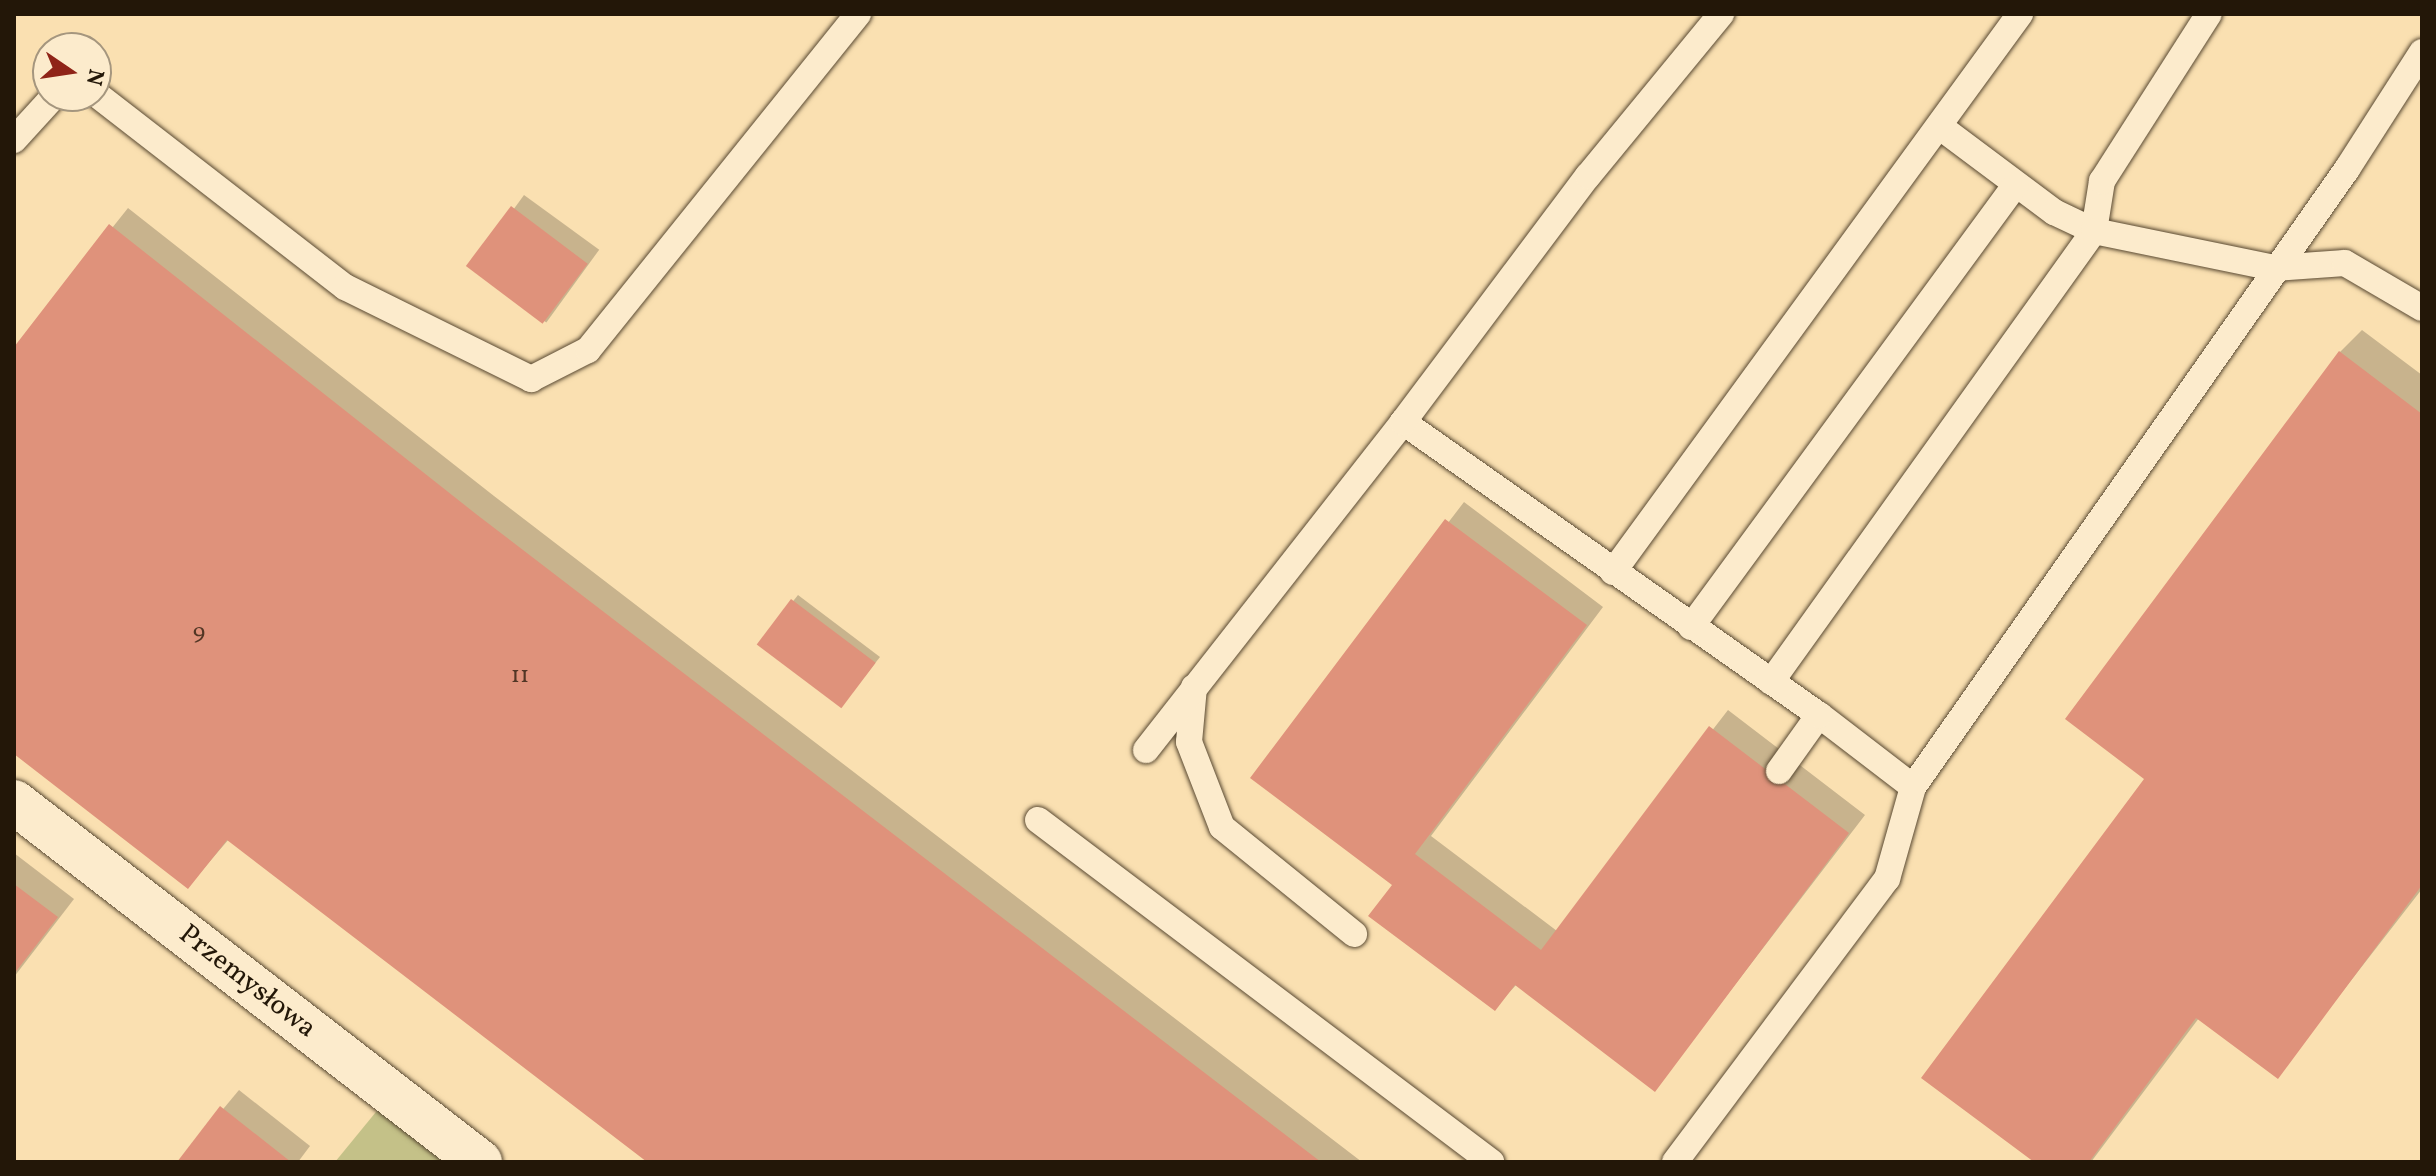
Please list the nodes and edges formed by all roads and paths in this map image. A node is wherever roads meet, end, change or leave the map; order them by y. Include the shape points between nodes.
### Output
1 (858, 14) edge
2 (1721, 14) edge
3 (2020, 14) edge
4 (2209, 14) edge
5 (2422, 52) edge
6 (112, 106) edge
7 (39, 112) edge
8 (1939, 126) junction
9 (14, 140) edge
10 (2016, 184) junction
11 (2094, 231) junction
12 (2274, 268) junction
13 (2422, 308) edge
14 (1403, 422) junction
15 (1613, 572) junction
16 (1691, 627) junction
17 (1771, 682) junction
18 (1194, 687) junction
19 (1819, 715) junction
20 (1146, 750) dead end
21 (1779, 771) dead end
22 (1913, 787) junction
23 (14, 802) edge
24 (1038, 820) dead end
25 (1354, 934) dead end
26 (480, 1162) edge
27 (1491, 1162) edge
28 (1675, 1162) edge

1 - 6 lane via 588,350 531,379 345,287
2 - 14 lane via 1588,176
3 - 8 lane
4 - 11 lane via 2102,181
5 - 12 lane via 2347,169
7 - 9 lane
8 - 10 lane
8 - 15 lane
10 - 11 lane via 2054,212
10 - 16 lane
11 - 12 lane
11 - 17 lane
12 - 13 lane via 2345,263
12 - 22 lane
14 - 15 lane
14 - 18 lane
15 - 16 lane
16 - 17 lane
17 - 19 lane
18 - 20 lane
18 - 25 lane via 1189,742 1222,827
19 - 21 lane
19 - 22 lane
22 - 28 lane via 1887,879
23 - 26 street, Przemysłowa
24 - 27 lane

